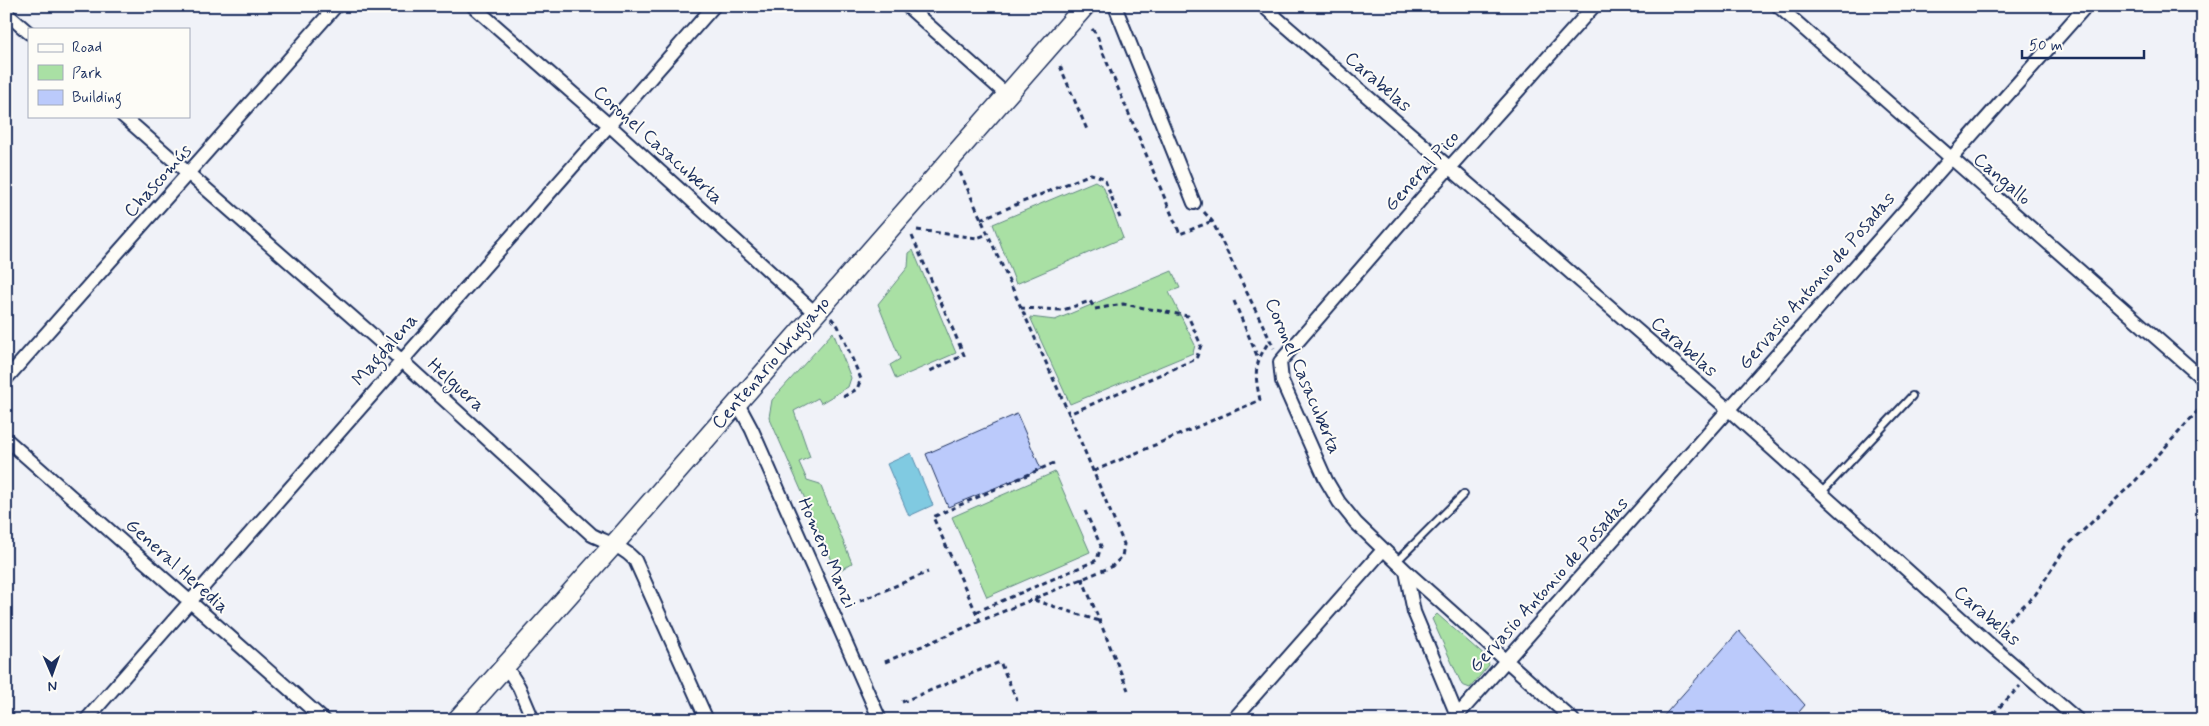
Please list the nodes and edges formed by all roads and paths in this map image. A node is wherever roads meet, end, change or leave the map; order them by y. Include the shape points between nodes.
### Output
1 (336, 6) edge
2 (474, 6) edge
3 (714, 6) edge
4 (907, 6) edge
5 (1085, 6) edge
6 (1115, 6) edge
7 (1263, 6) edge
8 (1594, 6) edge
9 (1778, 6) edge
10 (2086, 6) edge
11 (6, 13) edge
12 (1092, 29) dead end
13 (28, 31) edge
14 (1060, 66) dead end
15 (1007, 96) junction
16 (125, 118) edge
17 (609, 125) junction
18 (1088, 132) dead end
19 (954, 158) junction
20 (1949, 158) junction
21 (1449, 169) junction
22 (189, 174) junction
23 (1194, 202) joint
24 (1120, 218) dead end
25 (982, 219) junction
26 (1212, 221) junction
27 (917, 230) dead end
28 (988, 234) junction
29 (912, 236) dead end
30 (1234, 301) dead end
31 (1021, 308) junction
32 (823, 315) junction
33 (1270, 340) junction
34 (1258, 358) junction
35 (401, 360) junction
36 (1280, 362) junction
37 (930, 371) dead end
38 (6, 379) edge
39 (2203, 379) edge
40 (1912, 396) dead end
41 (842, 397) dead end
42 (737, 402) junction
43 (2203, 405) edge
44 (1729, 410) junction
45 (1069, 414) junction
46 (6, 438) edge
47 (1054, 463) dead end
48 (1094, 471) junction
49 (1821, 493) junction
50 (1464, 494) dead end
51 (1085, 511) dead end
52 (614, 544) junction
53 (1383, 550) junction
54 (1396, 562) junction
55 (1406, 571) junction
56 (928, 572) dead end
57 (1082, 578) junction
58 (1033, 600) junction
59 (860, 601) dead end
60 (190, 602) junction
61 (976, 612) junction
62 (980, 621) junction
63 (1099, 621) junction
64 (1986, 641) junction
65 (1508, 661) junction
66 (885, 662) dead end
67 (505, 665) junction
68 (2029, 676) junction
69 (1128, 690) dead end
70 (1017, 700) dead end
71 (902, 702) dead end
72 (6, 717) edge
73 (1458, 718) edge
74 (9, 720) edge
75 (86, 720) edge
76 (324, 720) edge
77 (458, 720) edge
78 (533, 720) edge
79 (707, 720) edge
80 (880, 720) edge
81 (1233, 720) edge
82 (1573, 720) edge
83 (1987, 720) edge
84 (2078, 720) edge

1 - 22 street, Chascomús
2 - 17 street, Coronel Casacuberta
3 - 17 street, Magdalena
4 - 15 street
5 - 15 main road, Centenario Uruguayo
6 - 23 street
7 - 21 street, Carabelas
8 - 21 street, General Pico
9 - 20 street, Cangallo
10 - 20 street, Gervasio Antonio de Posadas
11 - 13 street
12 - 26 path via 1180,234
14 - 18 path
15 - 19 main road, Centenario Uruguayo
16 - 22 street, Helguera
17 - 32 street, Coronel Casacuberta
17 - 35 street, Magdalena
19 - 25 path
19 - 32 main road, Centenario Uruguayo
20 - 39 street, Cangallo
20 - 44 street, Gervasio Antonio de Posadas
21 - 36 street, General Pico
21 - 44 street, Carabelas
22 - 35 street, Helguera
22 - 38 street, Chascomús
23 - 26 path, Coronel Casacuberta
24 - 25 path via 1104,178 1091,174
25 - 28 path
26 - 33 path, Coronel Casacuberta
27 - 28 path via 977,238
28 - 31 path
29 - 37 path via 964,355
30 - 34 path
31 - 45 path
31 - 45 path via 1063,310 1090,301 1095,309 1123,304 1188,316 1201,346 1196,359
32 - 41 path via 838,326 861,379 857,389
32 - 42 main road, Centenario Uruguayo
33 - 34 path
33 - 36 path, Coronel Casacuberta
34 - 48 path via 1255,375 1260,400
35 - 52 street, Helguera via 592,535
35 - 60 street, Magdalena
36 - 53 street, Coronel Casacuberta via 1282,382 1326,480 1342,506
40 - 49 lane
42 - 52 main road, Centenario Uruguayo
42 - 80 street, Homero Manzi
43 - 64 path via 2136,480 2066,547 2035,595
44 - 49 street, Carabelas
44 - 65 street, Gervasio Antonio de Posadas
45 - 48 path
46 - 60 street, General Heredia
47 - 61 path via 933,517
48 - 57 path via 1124,544 1122,557 1111,567
49 - 64 street, Carabelas
50 - 54 lane
51 - 61 path via 1101,546 1097,560
52 - 67 main road, Centenario Uruguayo
52 - 79 street, Helguera via 635,560
53 - 54 street, Coronel Casacuberta
53 - 81 street
54 - 55 street, Coronel Casacuberta
55 - 65 street, Coronel Casacuberta
55 - 73 street via 1414,612
56 - 59 path
57 - 58 path
57 - 63 path
58 - 62 path
58 - 63 path
60 - 75 street, Magdalena
60 - 76 street, General Heredia
61 - 62 path
62 - 66 path
63 - 69 path
64 - 68 street, Carabelas
65 - 73 street, Gervasio Antonio de Posadas
65 - 82 street, Coronel Casacuberta
67 - 77 main road, Centenario Uruguayo
67 - 78 street
68 - 83 path
68 - 84 street, Carabelas
70 - 71 path via 1000,662
72 - 74 street

